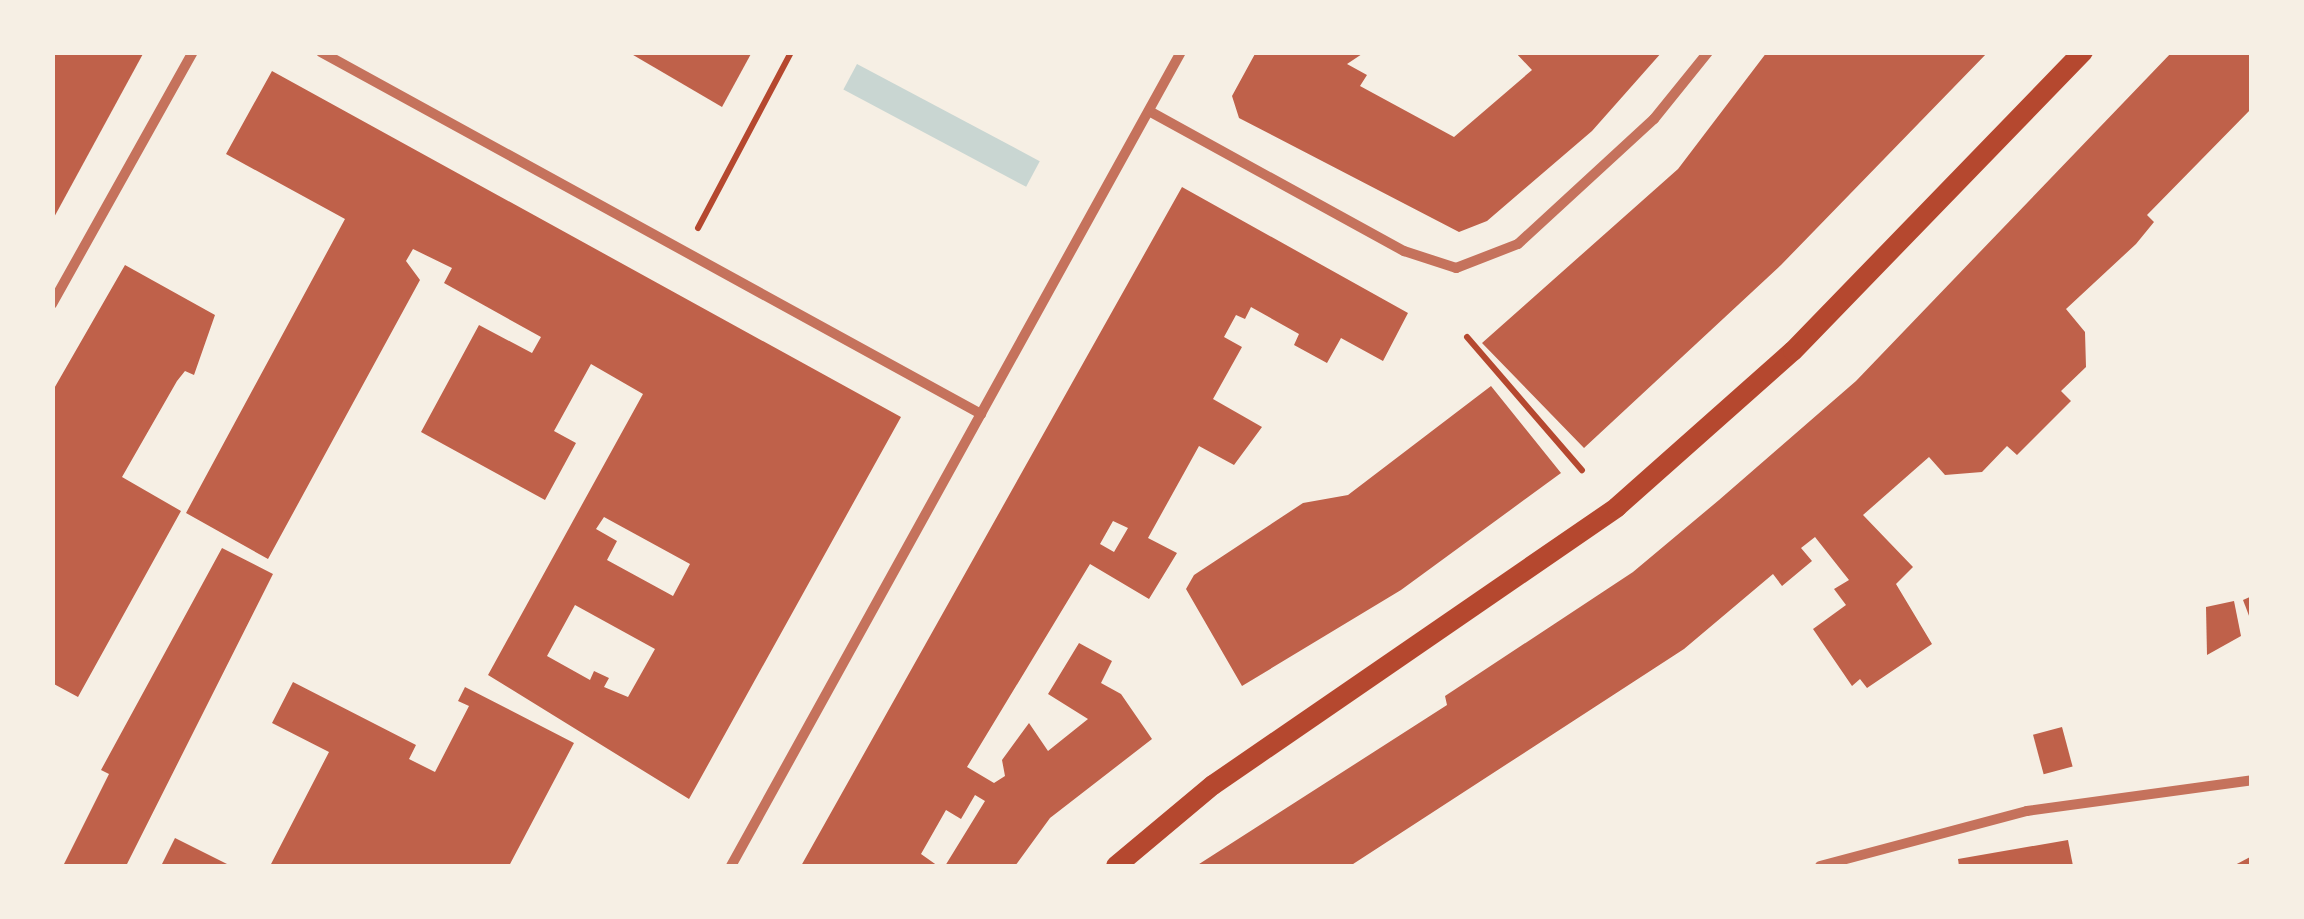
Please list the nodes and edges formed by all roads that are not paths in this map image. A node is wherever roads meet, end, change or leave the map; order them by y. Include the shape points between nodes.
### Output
1 (193, 52) edge
2 (321, 52) edge
3 (1180, 52) edge
4 (1708, 52) edge
5 (2083, 52) edge
6 (1148, 111) junction
7 (52, 304) edge
8 (981, 414) junction
9 (2252, 780) edge
10 (731, 866) edge
11 (1116, 866) edge
12 (1820, 866) edge

1 - 7 street
2 - 8 street via 683,258
3 - 6 street
4 - 6 street via 1654,119 1518,244 1456,268 1404,251
5 - 11 main road via 1793,351 1632,494 1213,785
6 - 8 street
8 - 10 street
9 - 12 street via 2027,811

